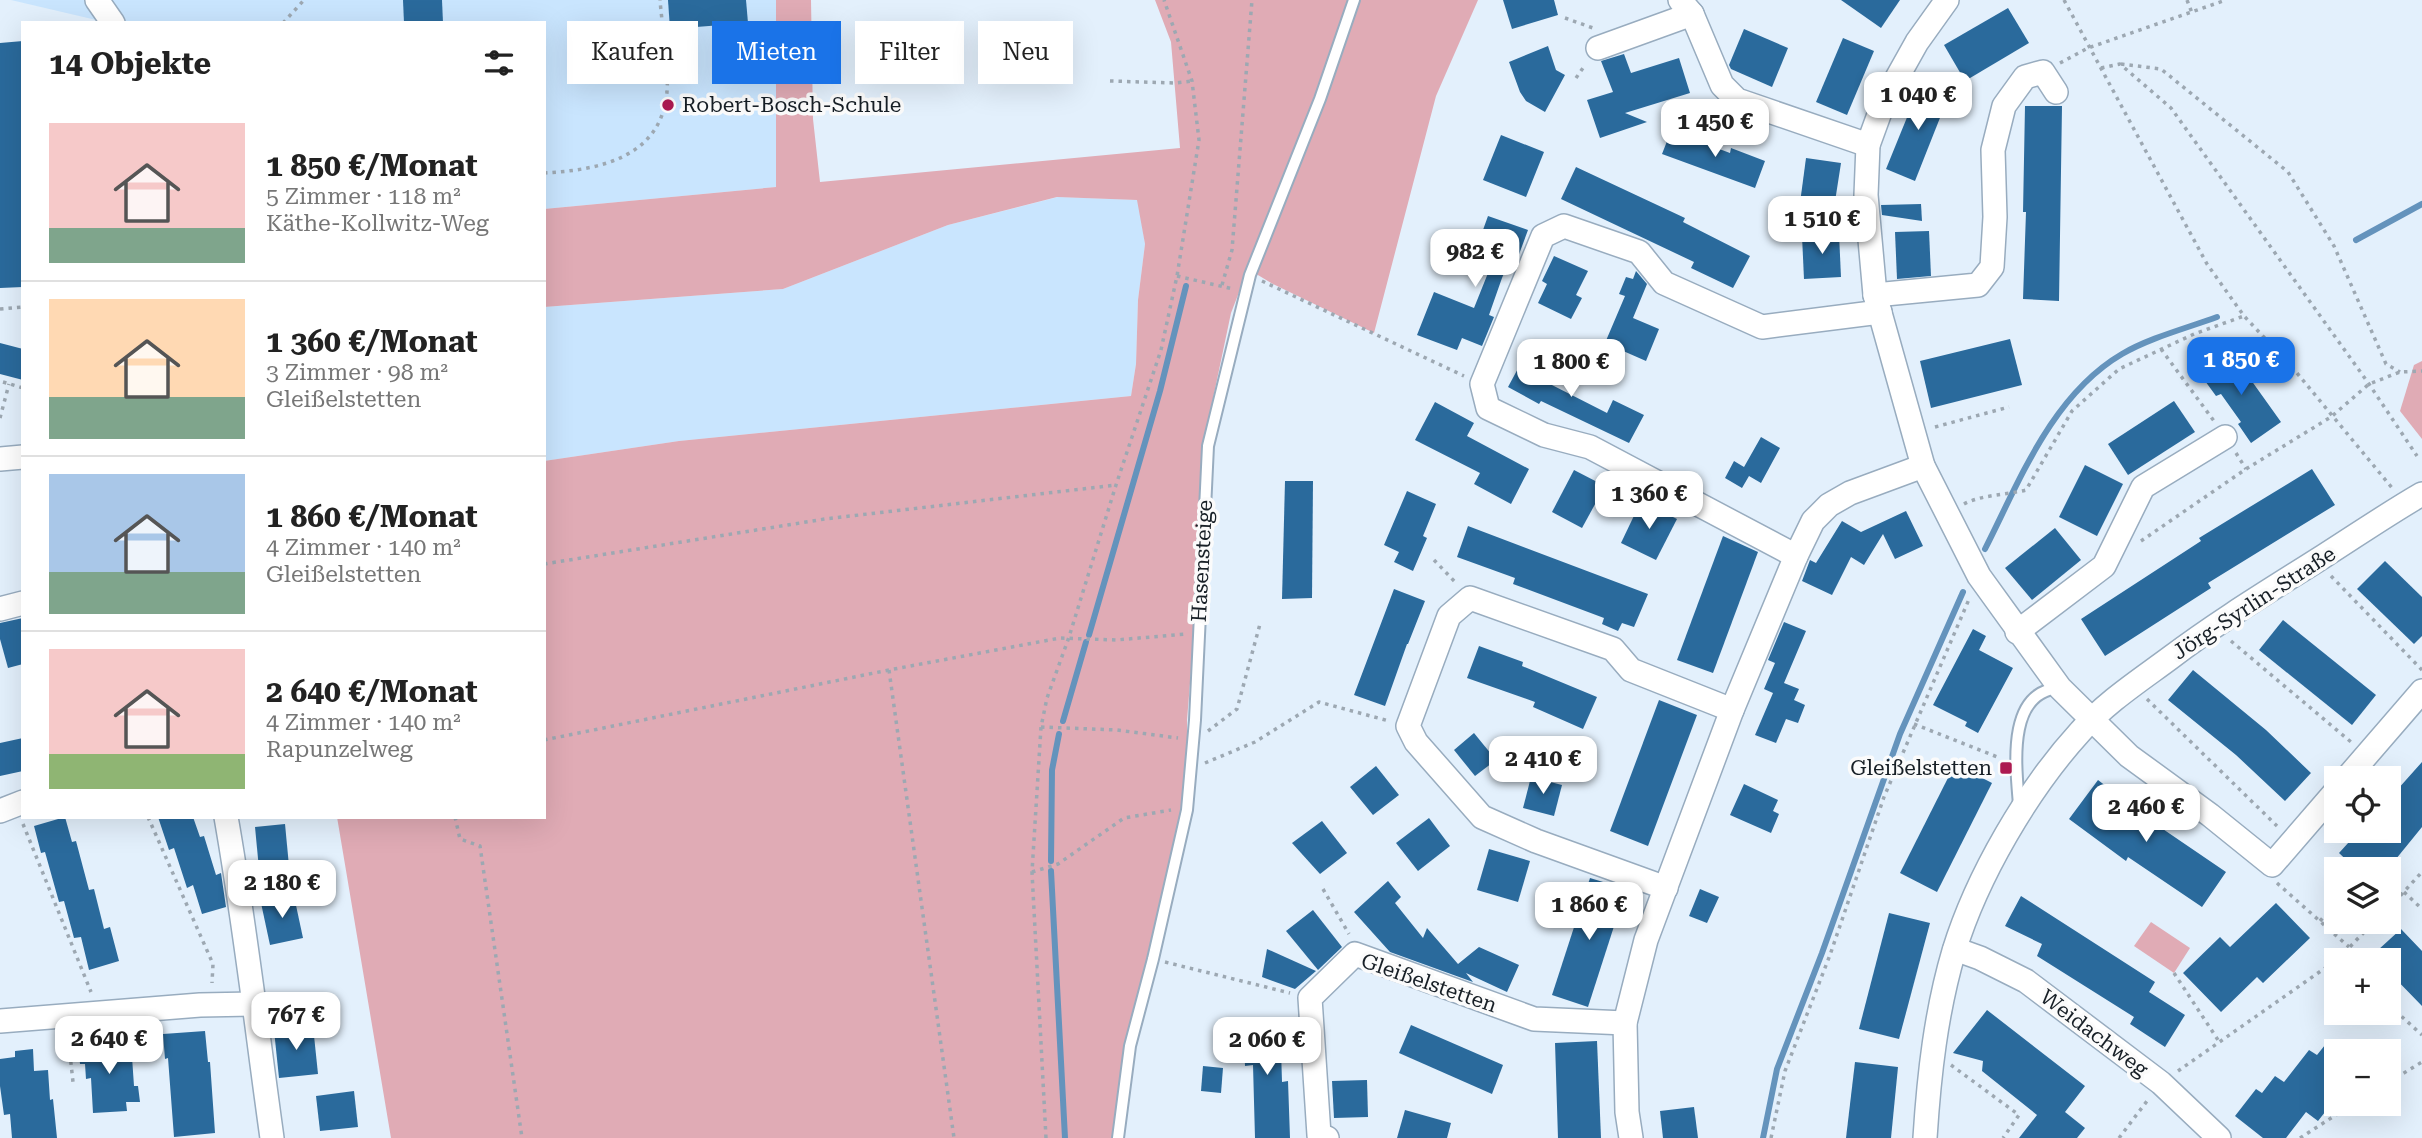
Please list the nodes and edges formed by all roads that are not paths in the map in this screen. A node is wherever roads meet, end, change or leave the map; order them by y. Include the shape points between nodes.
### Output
1 (97, 0) edge
2 (1354, 0) edge
3 (1947, 0) edge
4 (1686, 7) edge
5 (112, 21) edge
6 (1598, 48) dead end
7 (2056, 92) dead end
8 (1868, 145) junction
9 (1878, 304) junction
10 (2225, 436) road end
11 (21, 457) edge
12 (0, 459) edge
13 (1923, 466) junction
14 (2417, 498) edge
15 (1796, 556) junction
16 (21, 604) edge
17 (0, 609) edge
18 (2017, 632) junction
19 (2060, 688) junction
20 (2422, 691) edge
21 (1732, 710) junction
22 (2092, 720) junction
23 (2357, 766) edge
24 (21, 803) edge
25 (2324, 804) edge
26 (0, 811) edge
27 (2020, 811) junction
28 (226, 819) edge
29 (1666, 888) junction
30 (1955, 949) junction
31 (253, 1004) junction
32 (0, 1021) edge
33 (1625, 1023) junction
34 (272, 1138) edge
35 (1118, 1138) edge
36 (1327, 1138) edge
37 (1631, 1138) edge
38 (1925, 1138) edge
39 (2219, 1138) edge

1 - 5 street
2 - 35 lane, Hasensteige via 1250,275 1208,446 1187,810 1130,1046
3 - 8 street via 1884,101
4 - 6 street
4 - 8 street via 1721,85 1738,100
7 - 9 street via 2043,72 2025,77 2004,106 1993,150 1992,267 1978,285
8 - 9 street via 1866,195
9 - 13 street
9 - 15 street via 1762,327 1664,283 1639,252 1564,226 1543,236 1482,384 1488,408 1544,435 1590,447
10 - 18 street via 2143,487 2104,566
11 - 12 street
13 - 15 street via 1829,505 1813,521
13 - 18 street via 1979,576
14 - 22 street, Jörg-Syrlin-Straße via 2213,626
15 - 21 street
16 - 17 street
18 - 19 street
19 - 22 street
19 - 27 lane via 2037,694 2024,711 2016,764
20 - 23 street
21 - 29 street
21 - 29 street via 1631,670 1613,649 1470,598 1449,616 1408,726 1416,742 1482,817
22 - 25 street via 2129,756 2272,865
22 - 27 street, Jörg-Syrlin-Straße
24 - 26 street
27 - 30 street, Jörg-Syrlin-Straße via 1979,889
28 - 31 street
29 - 33 street via 1646,940
30 - 38 street, Jörg-Syrlin-Straße via 1936,1025
30 - 39 street, Weidachweg via 2026,981 2161,1083
31 - 32 street
31 - 34 street
33 - 36 street, Gleißelstetten via 1534,1019 1355,954 1310,998 1319,1135
33 - 37 street

